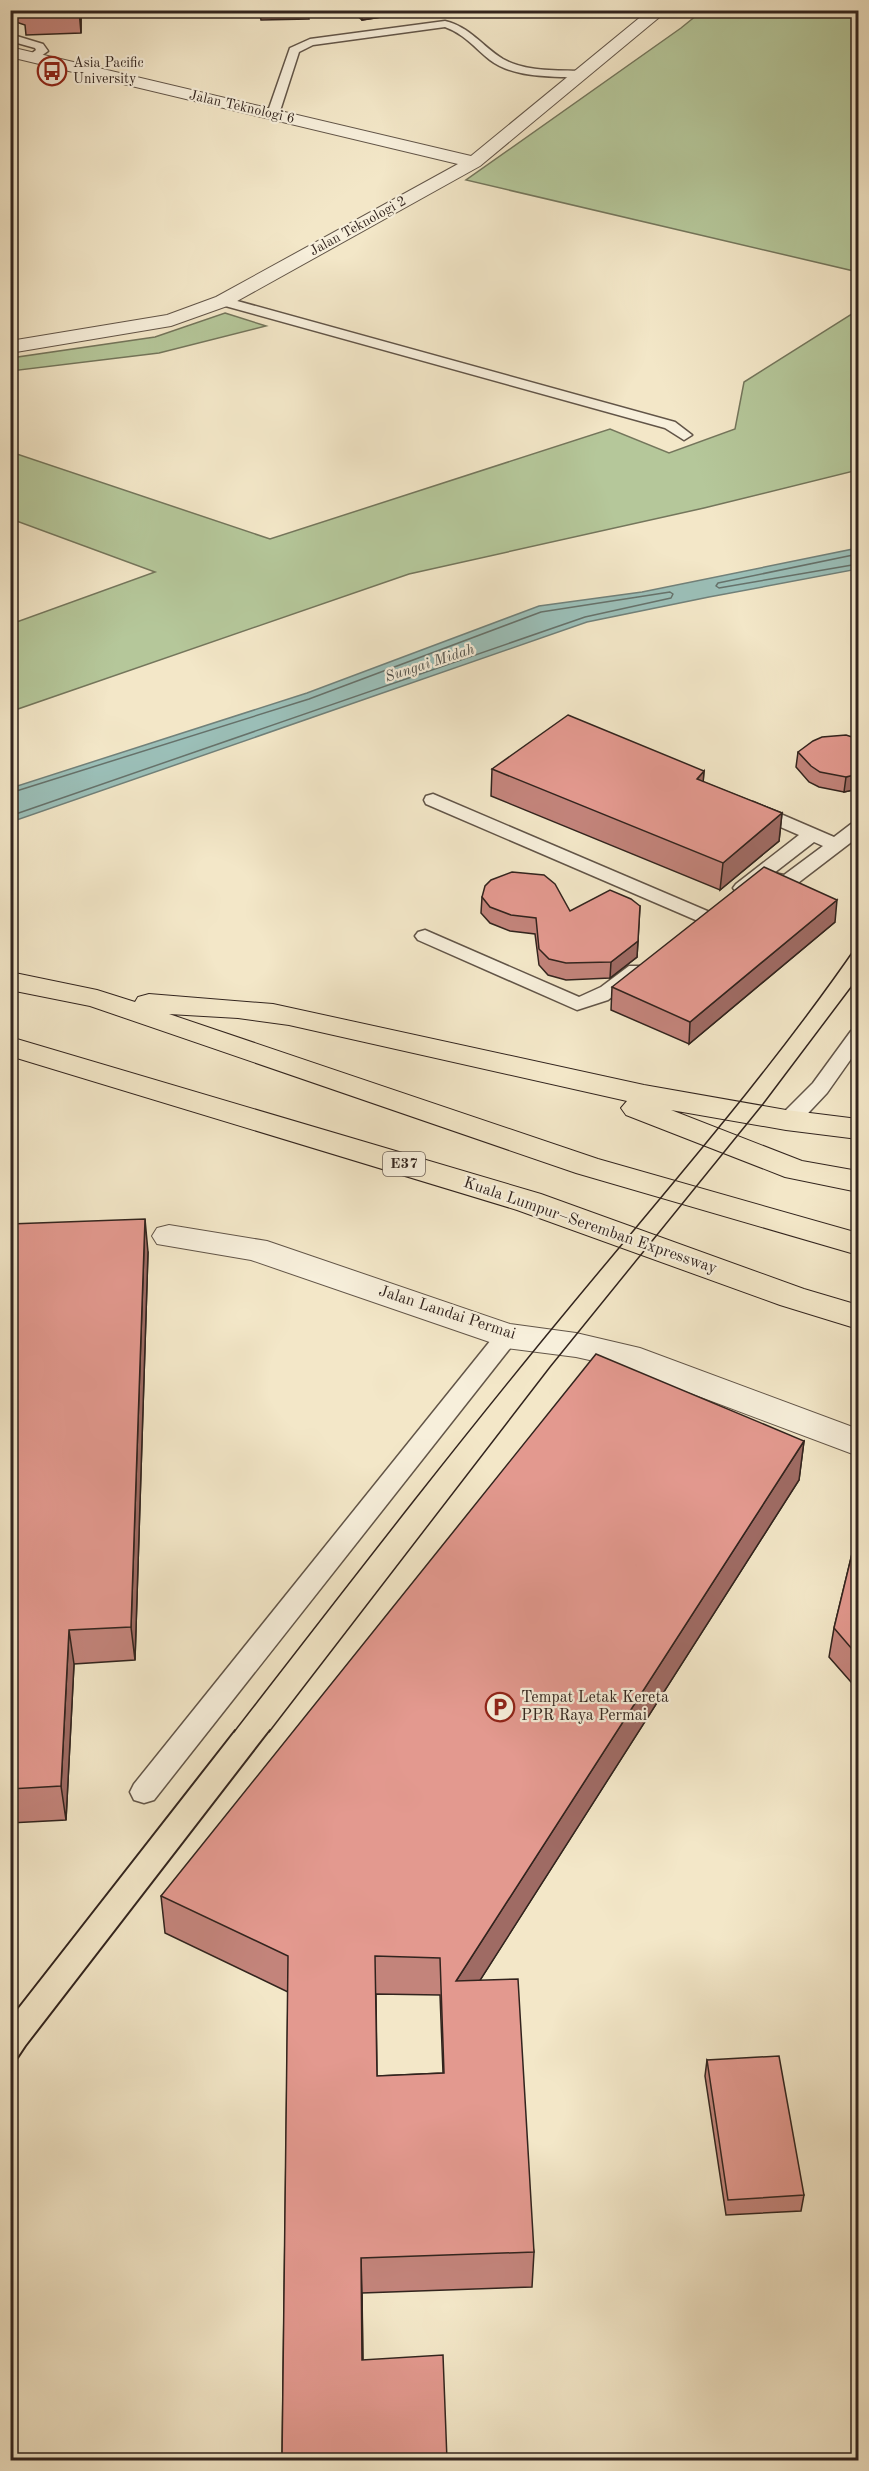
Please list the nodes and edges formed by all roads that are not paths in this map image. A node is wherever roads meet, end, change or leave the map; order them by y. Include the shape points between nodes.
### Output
1 (660, 10) edge
2 (10, 37) edge
3 (10, 52) edge
4 (33, 57) junction
5 (582, 74) junction
6 (273, 114) junction
7 (474, 162) junction
8 (223, 302) junction
9 (10, 347) edge
10 (684, 435) dead end
11 (433, 800) dead end
12 (739, 802) edge
13 (858, 828) edge
14 (813, 834) junction
15 (837, 845) junction
16 (759, 875) junction
17 (705, 917) junction
18 (687, 931) edge
19 (425, 936) dead end
20 (649, 960) edge
21 (10, 981) edge
22 (97, 999) junction
23 (858, 1035) edge
24 (10, 1046) edge
25 (554, 1076) junction
26 (787, 1122) junction
27 (858, 1129) edge
28 (858, 1181) edge
29 (169, 1236) dead end
30 (858, 1244) edge
31 (858, 1317) edge
32 (507, 1336) junction
33 (858, 1443) edge
34 (144, 1792) dead end

1 - 5 street, Jalan Teknologi 2
2 - 4 lane via 39,46 42,51
3 - 4 street, Jalan Teknologi 6
4 - 6 street, Jalan Teknologi 6
5 - 6 lane via 510,65 495,58 457,27 445,24 310,42 294,50
5 - 7 street, Jalan Teknologi 2
6 - 7 street, Jalan Teknologi 6
7 - 8 street, Jalan Teknologi 2
8 - 9 street, Jalan Teknologi 2 via 171,320
8 - 10 lane via 670,425
11 - 17 lane
12 - 14 lane
13 - 15 lane
14 - 15 lane
14 - 16 lane
15 - 16 lane via 787,882
16 - 17 lane
17 - 18 lane
19 - 20 lane via 577,1004 603,996
21 - 22 highway
22 - 25 highway via 287,1015
22 - 30 highway via 588,1166
23 - 26 lane via 820,1088
24 - 31 highway, Kuala Lumpur–Seremban Expressway / E37 via 529,1202
25 - 26 highway
25 - 28 highway via 796,1170
26 - 27 highway
29 - 32 street, Jalan Landai Permai via 255,1249
32 - 33 street, Jalan Landai Permai via 628,1357
32 - 34 lane

